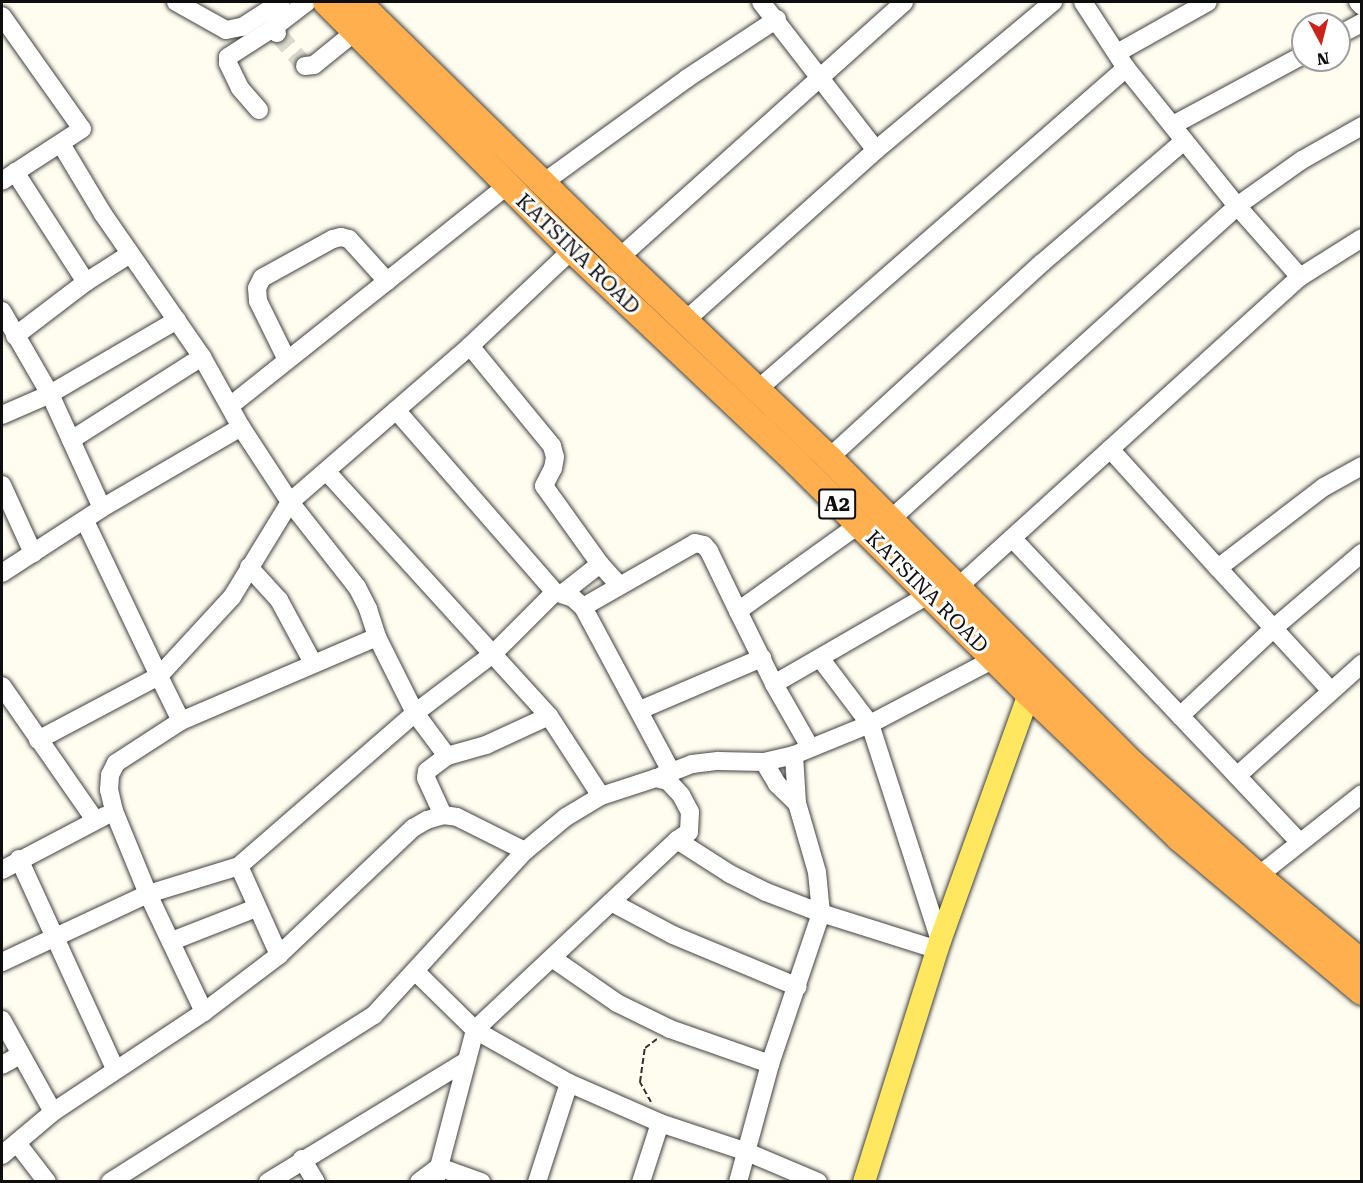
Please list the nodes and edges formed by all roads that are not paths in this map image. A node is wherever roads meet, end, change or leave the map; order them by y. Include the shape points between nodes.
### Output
1 (176, 2) edge
2 (281, 2) edge
3 (307, 2) edge
4 (326, 2) edge
5 (761, 2) edge
6 (904, 2) edge
7 (1053, 2) edge
8 (1083, 2) edge
9 (1208, 2) edge
10 (1358, 2) edge
11 (1362, 6) edge
12 (364, 11) edge
13 (2, 16) edge
14 (777, 19) junction
15 (1121, 60) junction
16 (1291, 61) edge
17 (305, 66) dead end
18 (819, 79) junction
19 (259, 110) dead end
20 (1173, 125) junction
21 (1362, 126) edge
22 (1184, 141) junction
23 (61, 144) junction
24 (876, 150) junction
25 (8, 176) edge
26 (543, 183) junction
27 (507, 186) junction
28 (1237, 206) junction
29 (1362, 238) edge
30 (572, 250) junction
31 (130, 254) junction
32 (619, 258) junction
33 (1300, 277) junction
34 (387, 281) junction
35 (86, 282) junction
36 (2, 311) edge
37 (177, 320) junction
38 (686, 320) junction
39 (15, 336) junction
40 (470, 346) junction
41 (202, 357) junction
42 (287, 360) junction
43 (757, 390) junction
44 (50, 394) junction
45 (230, 406) junction
46 (396, 410) junction
47 (2, 415) edge
48 (241, 427) junction
49 (71, 440) junction
50 (1110, 449) junction
51 (828, 458) junction
52 (1362, 466) edge
53 (327, 472) junction
54 (2, 485) edge
55 (290, 502) junction
56 (102, 508) junction
57 (890, 520) junction
58 (85, 521) junction
59 (858, 525) junction
60 (1012, 538) junction
61 (33, 553) junction
62 (1362, 553) edge
63 (600, 564) junction
64 (249, 567) junction
65 (1218, 568) junction
66 (2, 573) edge
67 (619, 585) junction
68 (958, 587) junction
69 (559, 593) junction
70 (928, 595) junction
71 (583, 607) junction
72 (738, 611) junction
73 (1275, 627) junction
74 (377, 637) junction
75 (494, 653) junction
76 (762, 658) junction
77 (820, 658) junction
78 (994, 659) junction
79 (313, 663) junction
80 (1362, 664) edge
81 (159, 676) junction
82 (774, 684) junction
83 (1037, 685) junction
84 (2, 686) edge
85 (1330, 690) junction
86 (640, 710) junction
87 (415, 713) junction
88 (549, 716) junction
89 (1180, 716) junction
90 (181, 721) junction
91 (870, 724) junction
92 (38, 740) junction
93 (802, 751) junction
94 (447, 756) junction
95 (764, 762) junction
96 (664, 774) junction
97 (1238, 777) junction
98 (1362, 794) edge
99 (601, 796) junction
100 (797, 803) junction
101 (114, 811) junction
102 (443, 815) junction
103 (95, 820) junction
104 (677, 840) junction
105 (1299, 842) junction
106 (525, 851) junction
107 (7, 863) edge
108 (239, 866) junction
109 (1258, 876) junction
110 (148, 894) junction
111 (611, 903) junction
112 (255, 908) junction
113 (821, 913) junction
114 (53, 935) junction
115 (172, 942) junction
116 (939, 945) junction
117 (279, 955) junction
118 (552, 957) junction
119 (2, 962) edge
120 (1362, 963) edge
121 (415, 971) junction
122 (798, 987) junction
123 (1362, 992) edge
124 (204, 1012) junction
125 (2, 1020) edge
126 (475, 1030) junction
127 (20, 1055) junction
128 (466, 1061) junction
129 (770, 1064) junction
130 (2, 1065) edge
131 (115, 1069) junction
132 (569, 1083) junction
133 (53, 1112) junction
134 (658, 1116) junction
135 (17, 1143) junction
136 (747, 1152) junction
137 (2, 1155) edge
138 (302, 1159) junction
139 (437, 1174) edge
140 (47, 1182) edge
141 (110, 1182) edge
142 (268, 1182) edge
143 (316, 1182) edge
144 (419, 1182) edge
145 (481, 1182) edge
146 (537, 1182) edge
147 (641, 1182) edge
148 (738, 1182) edge
149 (818, 1182) edge
150 (864, 1182) edge

1 - 2 street via 226,30 242,27
3 - 19 street via 275,31 228,57 240,88
4 - 12 highway, KATSINA ROAD / A2
5 - 14 street
6 - 18 street
7 - 24 street
8 - 15 street
9 - 15 street
10 - 11 street
12 - 17 street via 314,66
12 - 26 highway, A2
12 - 27 highway, KATSINA ROAD / A2
13 - 23 street via 82,127 81,132
14 - 18 street
14 - 26 street via 686,79
15 - 20 street
15 - 43 street
16 - 20 street
18 - 24 street
18 - 32 street
20 - 22 street
21 - 28 street via 1302,160
22 - 28 street
22 - 51 street via 1042,263
23 - 25 street
23 - 31 street
24 - 38 street
25 - 35 street
26 - 32 highway, A2
27 - 30 highway, KATSINA ROAD / A2
27 - 34 street
28 - 33 street
28 - 57 street
29 - 33 street
30 - 40 street
30 - 59 highway, KATSINA ROAD / A2
31 - 35 street
31 - 37 street
32 - 38 highway, A2
33 - 50 street
34 - 42 street
34 - 42 street via 349,239 341,237 262,278 257,288 258,301
35 - 39 street
36 - 39 street
37 - 41 street
37 - 44 street
38 - 43 highway, A2
39 - 44 street
40 - 46 street
40 - 63 street via 552,446 553,468 544,486
41 - 45 street
41 - 49 street
42 - 45 street
43 - 51 highway, A2
44 - 47 street
44 - 49 street
45 - 48 street
46 - 53 street
46 - 69 street
48 - 55 street
48 - 56 street
49 - 56 street
50 - 60 street
50 - 65 street
51 - 57 highway, A2
52 - 65 street via 1324,487
53 - 55 street
53 - 75 street
54 - 61 street
55 - 64 street
55 - 74 street via 357,587
56 - 58 street
57 - 68 highway, A2
58 - 61 street
58 - 81 street
59 - 70 highway, KATSINA ROAD / A2
59 - 72 street
60 - 68 street
60 - 89 street
61 - 66 street
62 - 73 street
63 - 67 street
63 - 69 street
64 - 79 street via 279,600
64 - 81 street via 232,597
65 - 73 street
67 - 71 street
67 - 72 street via 695,543 704,545
68 - 83 highway, A2
69 - 71 street
69 - 75 street
70 - 77 street
70 - 78 highway, KATSINA ROAD / A2
71 - 86 street
72 - 76 street
73 - 85 street
73 - 89 street
74 - 79 street
74 - 87 street
75 - 87 street
75 - 88 street
76 - 82 street
76 - 86 street
77 - 82 street
77 - 91 street
78 - 83 highway, KATSINA ROAD / A2
78 - 91 street
79 - 90 street
80 - 85 street
81 - 90 street
81 - 92 street
82 - 93 street
83 - 109 highway, A2 via 1132,763
83 - 116 main road
83 - 123 highway, KATSINA ROAD / A2 via 1179,838
84 - 92 street
85 - 97 street
86 - 96 street
87 - 94 street
87 - 108 street
88 - 94 street via 486,745
88 - 99 street
89 - 97 street
90 - 101 street via 116,763 109,790
91 - 93 street
91 - 116 street
92 - 103 street
93 - 95 street
93 - 100 street
94 - 102 street via 427,771 426,778
95 - 96 street via 718,761
95 - 100 street via 777,784
96 - 99 street
96 - 104 street via 690,812 689,832
97 - 105 street
98 - 105 street
99 - 106 street via 566,817
100 - 113 street via 817,872
101 - 103 street
101 - 110 street
102 - 106 street via 470,821
102 - 117 street via 413,828
103 - 107 street
104 - 111 street
104 - 113 street via 730,874
105 - 109 street
106 - 121 street
107 - 114 street
108 - 110 street
108 - 112 street
109 - 120 highway, A2
110 - 114 street
110 - 115 street
111 - 118 street
111 - 122 street via 673,935
112 - 115 street
112 - 117 street
113 - 116 street
113 - 122 street
114 - 119 street
114 - 131 street
115 - 124 street
116 - 150 main road
117 - 124 street
118 - 126 street
118 - 129 street via 617,1004 670,1029
121 - 126 street
121 - 141 street via 374,1015
122 - 129 street
124 - 131 street
125 - 127 street
126 - 128 street
126 - 132 street
127 - 130 street
127 - 133 street
128 - 138 street
128 - 139 street
129 - 136 street
131 - 133 street
132 - 134 street
132 - 146 street
133 - 135 street
134 - 136 street
134 - 147 street
135 - 137 street
135 - 140 street
136 - 148 street
136 - 149 street
138 - 142 street
138 - 143 street
139 - 144 street
139 - 145 street

